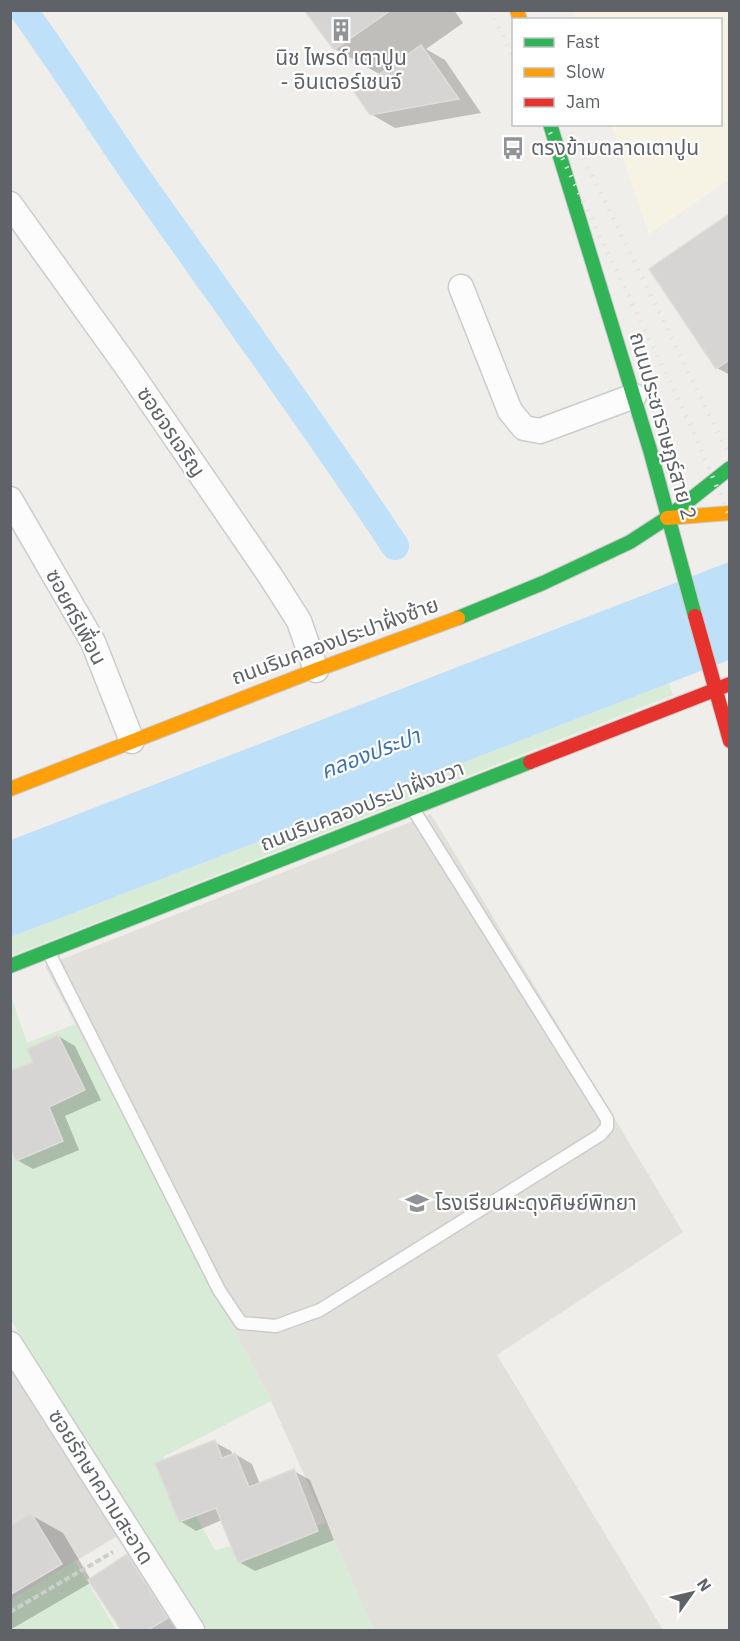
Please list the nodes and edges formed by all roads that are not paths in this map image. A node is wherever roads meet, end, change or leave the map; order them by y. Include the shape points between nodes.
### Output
1 (551, 126) edge
2 (10, 204) edge
3 (461, 286) dead end
4 (634, 396) junction
5 (729, 468) edge
6 (10, 499) edge
7 (729, 513) edge
8 (667, 518) junction
9 (316, 670) junction
10 (719, 684) edge
11 (132, 741) junction
12 (729, 741) edge
13 (10, 789) edge
14 (413, 808) junction
15 (48, 952) junction
16 (10, 966) edge
17 (10, 1344) edge
18 (192, 1630) edge

1 - 4 street, ถนนประชาราษฎร์สาย 2
2 - 9 street, ซอยจรเจริญ via 271,577 298,621
3 - 4 street via 510,411 524,428 540,431
4 - 8 street, ถนนประชาราษฎร์สาย 2
5 - 8 street, ถนนริมคลองประปาฝั่งซ้าย
6 - 11 street, ซอยศรีเพื่อน via 93,642
7 - 8 street
8 - 9 street, ถนนริมคลองประปาฝั่งซ้าย via 630,542 543,583
8 - 10 street, ถนนประชาราษฎร์สาย 2
9 - 11 street, ถนนริมคลองประปาฝั่งซ้าย
10 - 12 street, ถนนประชาราษฎร์สาย 2
10 - 14 street, ถนนริมคลองประปาฝั่งขวา
11 - 13 street, ถนนริมคลองประปาฝั่งซ้าย
14 - 15 street, ถนนริมคลองประปาฝั่งขวา
14 - 15 lane via 607,1119 607,1127 320,1310 276,1326 241,1323 219,1290
15 - 16 street, ถนนริมคลองประปาฝั่งขวา
17 - 18 street, ซอยรักษาความสะอาด

